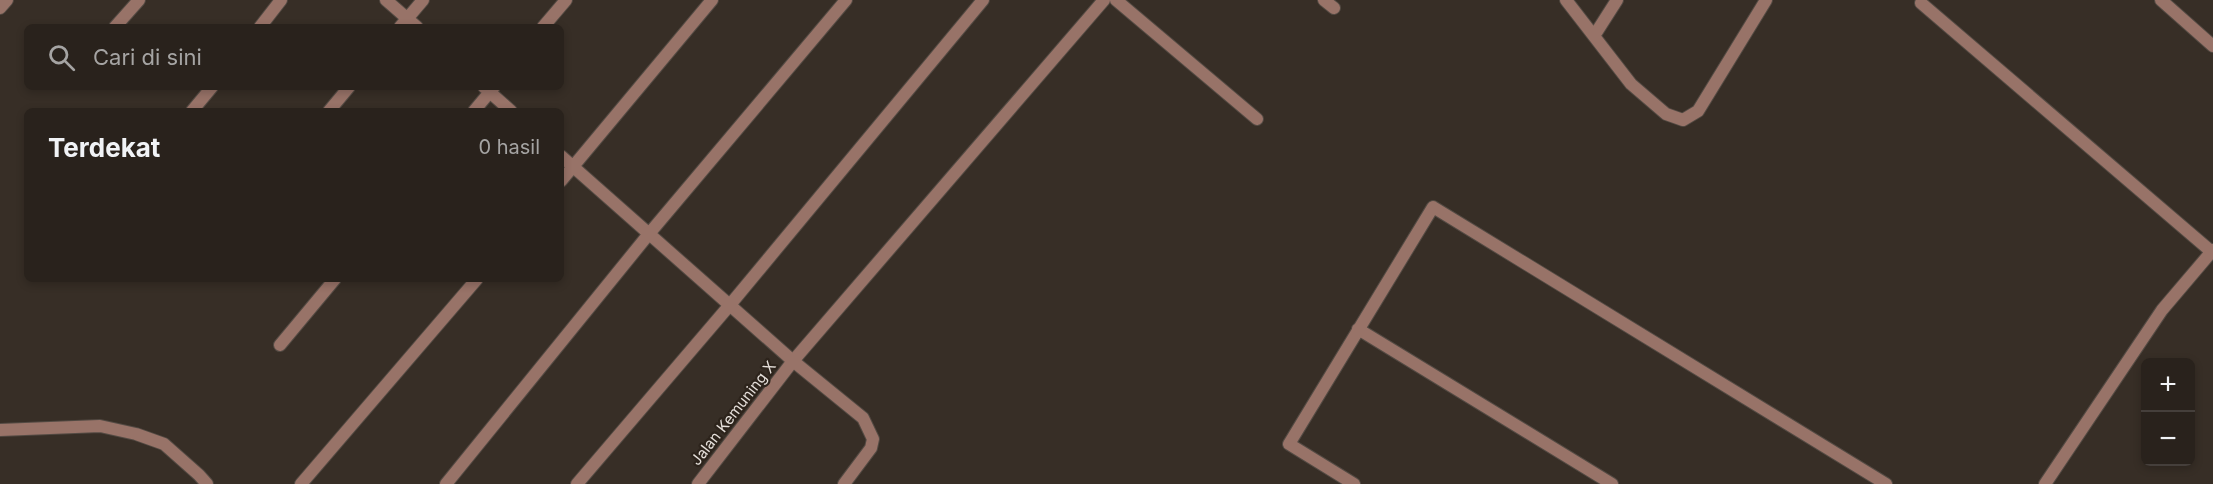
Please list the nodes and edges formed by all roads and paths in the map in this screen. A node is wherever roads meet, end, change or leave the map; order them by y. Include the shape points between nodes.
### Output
1 (6, 0) edge
2 (139, 0) edge
3 (281, 0) edge
4 (387, 0) edge
5 (423, 0) edge
6 (566, 0) edge
7 (712, 0) edge
8 (846, 0) edge
9 (983, 0) edge
10 (1104, 0) edge
11 (1116, 0) edge
12 (1566, 0) edge
13 (1617, 0) edge
14 (1766, 0) edge
15 (2161, 0) edge
16 (1921, 3) dead end
17 (0, 8) edge
18 (404, 23) edge
19 (118, 24) edge
20 (262, 24) edge
21 (546, 24) edge
22 (1594, 36) junction
23 (2213, 46) edge
24 (210, 90) edge
25 (346, 90) edge
26 (488, 90) edge
27 (490, 90) edge
28 (194, 108) edge
29 (332, 108) edge
30 (476, 108) edge
31 (508, 108) edge
32 (1257, 119) dead end
33 (564, 159) edge
34 (573, 167) junction
35 (564, 178) edge
36 (648, 235) junction
37 (2213, 251) edge
38 (332, 282) edge
39 (474, 282) edge
40 (729, 306) junction
41 (1358, 329) junction
42 (280, 345) dead end
43 (793, 361) junction
44 (0, 430) edge
45 (207, 484) edge
46 (301, 484) edge
47 (446, 484) edge
48 (577, 484) edge
49 (698, 484) edge
50 (844, 484) edge
51 (1354, 484) edge
52 (1612, 484) edge
53 (1886, 484) edge
54 (2045, 484) edge

1 - 17 street
2 - 19 street
3 - 20 street
4 - 18 street
5 - 18 street
6 - 21 street
7 - 34 street
8 - 36 street
9 - 40 street
10 - 43 street, Jalan Kemuning X
11 - 32 street
12 - 22 street
13 - 22 street
14 - 22 street via 1698,111 1683,120 1666,114 1631,84
15 - 23 street
16 - 37 street
24 - 28 street
25 - 29 street
26 - 30 street
27 - 31 street
33 - 34 street
34 - 35 street
34 - 36 street
36 - 40 street
36 - 47 street
37 - 54 street via 2162,310
38 - 42 street
39 - 46 street
40 - 43 street
40 - 48 street
41 - 51 street via 1289,444
41 - 52 street
41 - 53 street via 1433,207
43 - 49 street, Jalan Kemuning X
43 - 50 street via 863,418 869,428 871,448
44 - 45 street via 100,426 136,434 164,444

